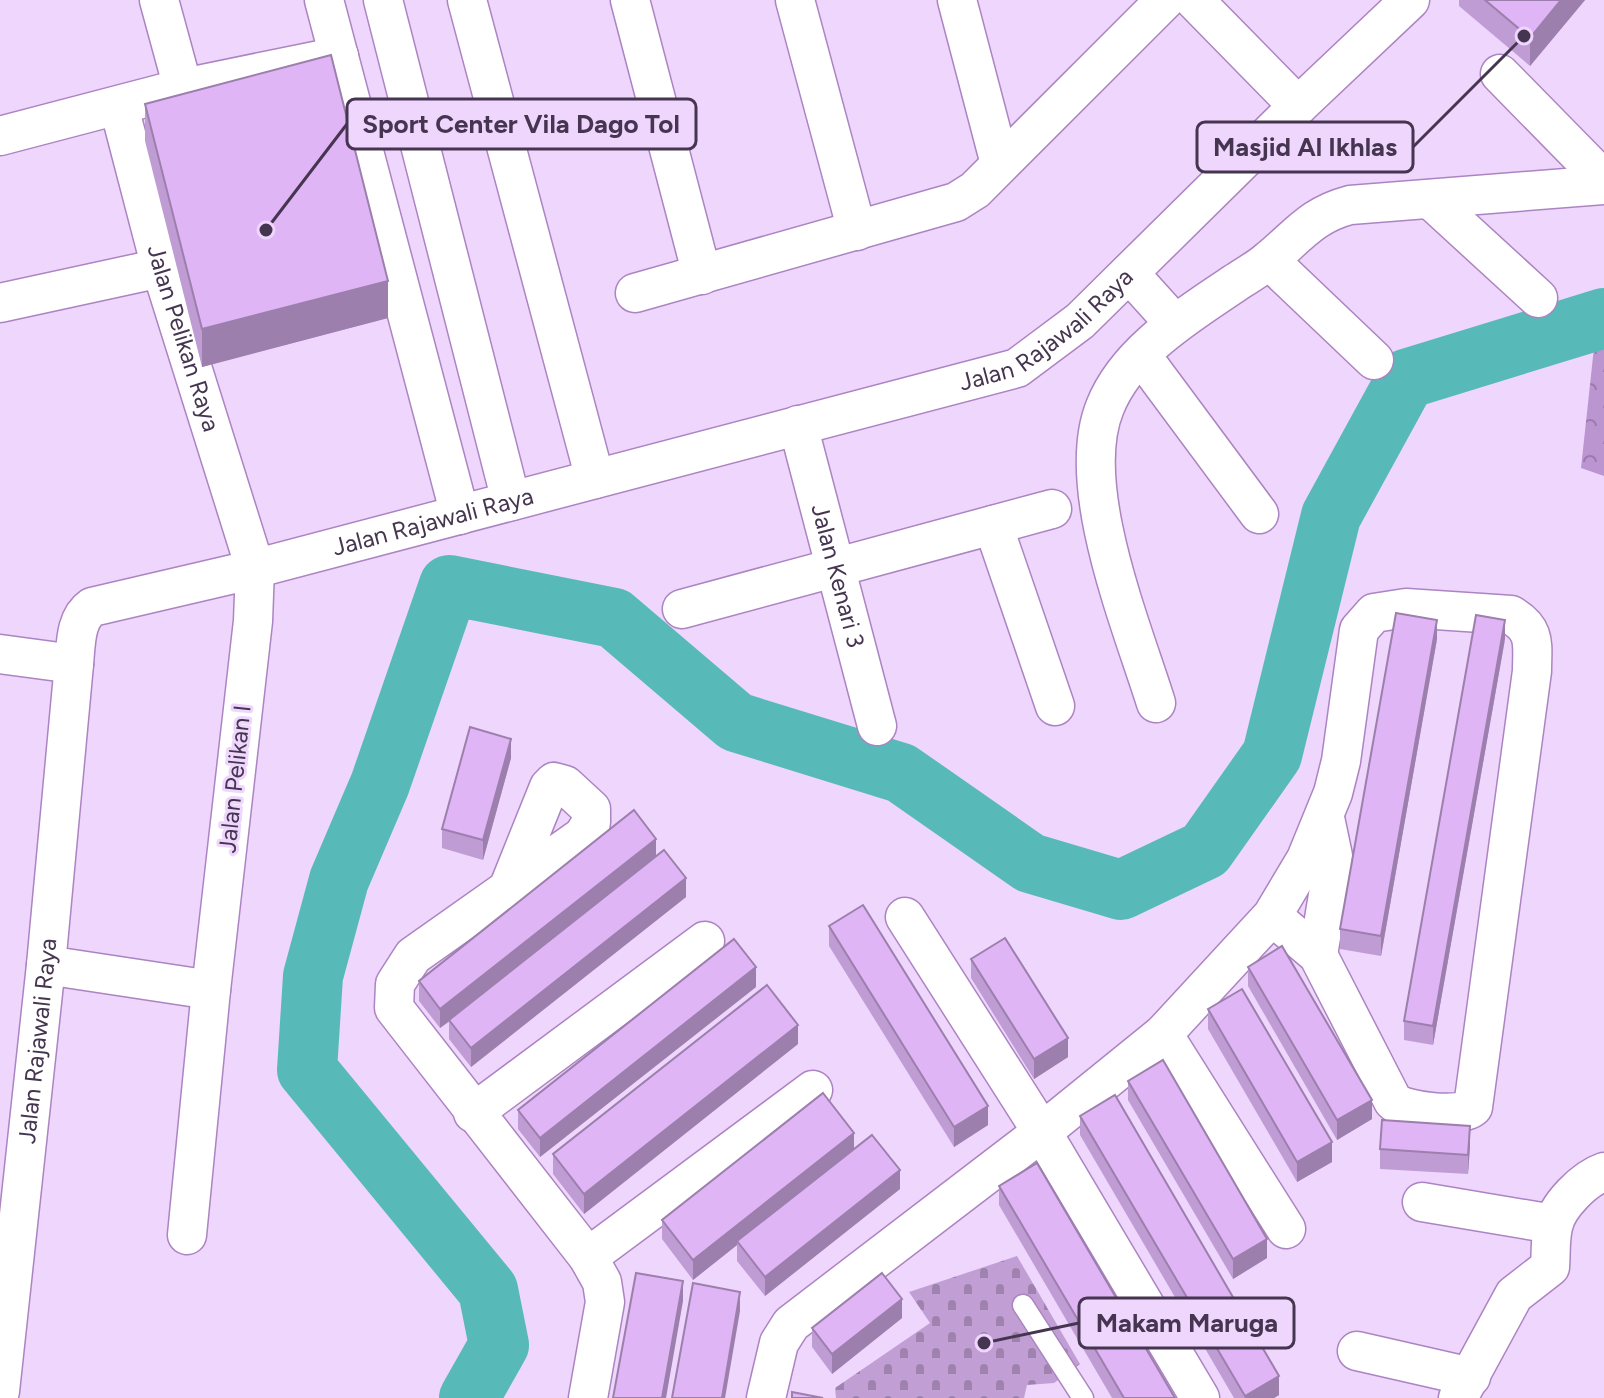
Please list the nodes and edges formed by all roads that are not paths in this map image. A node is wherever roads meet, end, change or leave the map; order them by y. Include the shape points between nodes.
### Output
1 (159, 0) edge
2 (324, 0) edge
3 (383, 0) edge
4 (467, 0) edge
5 (630, 0) edge
6 (795, 0) edge
7 (957, 0) edge
8 (1194, 0) edge
9 (1410, 0) edge
10 (1153, 4) edge
11 (339, 56) junction
12 (1500, 74) dead end
13 (183, 88) junction
14 (1298, 106) junction
15 (119, 107) junction
16 (0, 136) edge
17 (1000, 164) junction
18 (1604, 182) edge
19 (1430, 199) junction
20 (857, 231) junction
21 (1269, 260) junction
22 (161, 268) junction
23 (1129, 273) junction
24 (702, 275) junction
25 (635, 293) dead end
26 (1538, 298) dead end
27 (0, 303) edge
28 (1175, 324) junction
29 (1141, 355) junction
30 (1374, 360) dead end
31 (798, 425) junction
32 (595, 479) junction
33 (511, 501) junction
34 (1052, 509) dead end
35 (1259, 514) dead end
36 (460, 515) junction
37 (993, 525) junction
38 (255, 568) junction
39 (835, 569) junction
40 (682, 609) dead end
41 (0, 654) edge
42 (74, 664) junction
43 (1156, 703) dead end
44 (1055, 706) dead end
45 (877, 726) dead end
46 (1325, 818) junction
47 (508, 889) dead end
48 (1272, 916) junction
49 (905, 917) dead end
50 (705, 941) dead end
51 (1318, 955) junction
52 (46, 965) junction
53 (211, 990) junction
54 (1163, 1034) junction
55 (813, 1090) dead end
56 (473, 1113) junction
57 (1042, 1132) junction
58 (1604, 1172) edge
59 (1422, 1202) dead end
60 (1553, 1224) junction
61 (1286, 1229) dead end
62 (187, 1235) dead end
63 (588, 1257) junction
64 (1023, 1305) dead end
65 (1357, 1351) dead end
66 (1465, 1387) edge
67 (0, 1391) edge
68 (588, 1398) edge
69 (766, 1398) edge
70 (1083, 1398) edge
71 (1200, 1398) edge

1 - 13 street
2 - 11 street
3 - 33 street
4 - 32 street
5 - 24 street
6 - 20 street
7 - 17 street
8 - 14 street
9 - 14 street, Jalan Rajawali Raya
10 - 17 street
11 - 13 street
11 - 36 street
12 - 18 street
13 - 15 street
14 - 23 street, Jalan Rajawali Raya
15 - 16 street
15 - 22 street, Jalan Pelikan Raya
17 - 20 street via 956,202
18 - 19 street
19 - 21 street via 1328,211
19 - 26 street
20 - 24 street
21 - 28 street
21 - 30 street
22 - 27 street
22 - 38 street, Jalan Pelikan Raya
23 - 28 street
23 - 31 street, Jalan Rajawali Raya via 1080,321 1017,368
24 - 25 street
28 - 29 street
29 - 35 street
29 - 43 street via 1105,406 1097,485 1112,562
31 - 32 street, Jalan Rajawali Raya
31 - 39 street, Jalan Kenari 3
32 - 33 street, Jalan Rajawali Raya
33 - 36 street, Jalan Rajawali Raya
34 - 37 street
36 - 38 street, Jalan Rajawali Raya
37 - 39 street
37 - 44 street
38 - 42 street, Jalan Rajawali Raya via 92,607 81,618
38 - 53 street, Jalan Pelikan I
39 - 40 street
39 - 45 street, Jalan Kenari 3
41 - 42 street
42 - 52 street, Jalan Rajawali Raya
46 - 48 street
46 - 51 street via 1333,856
46 - 51 street via 1341,761 1359,630 1374,613 1406,608 1511,615 1521,621 1532,635 1532,671 1473,1107 1468,1113 1405,1107 1393,1101
47 - 56 street via 413,956 393,995 394,1008
48 - 51 street
48 - 54 street
49 - 57 street
50 - 56 street
52 - 53 street
52 - 67 street, Jalan Rajawali Raya
53 - 62 street, Jalan Pelikan I
54 - 57 street
54 - 61 street
55 - 63 street
56 - 63 street
57 - 69 street via 791,1324 779,1343
57 - 71 street
58 - 60 street via 1578,1187
59 - 60 street
60 - 66 street via 1550,1267 1514,1295
63 - 68 street via 602,1282 605,1302
64 - 70 lane
65 - 66 street

